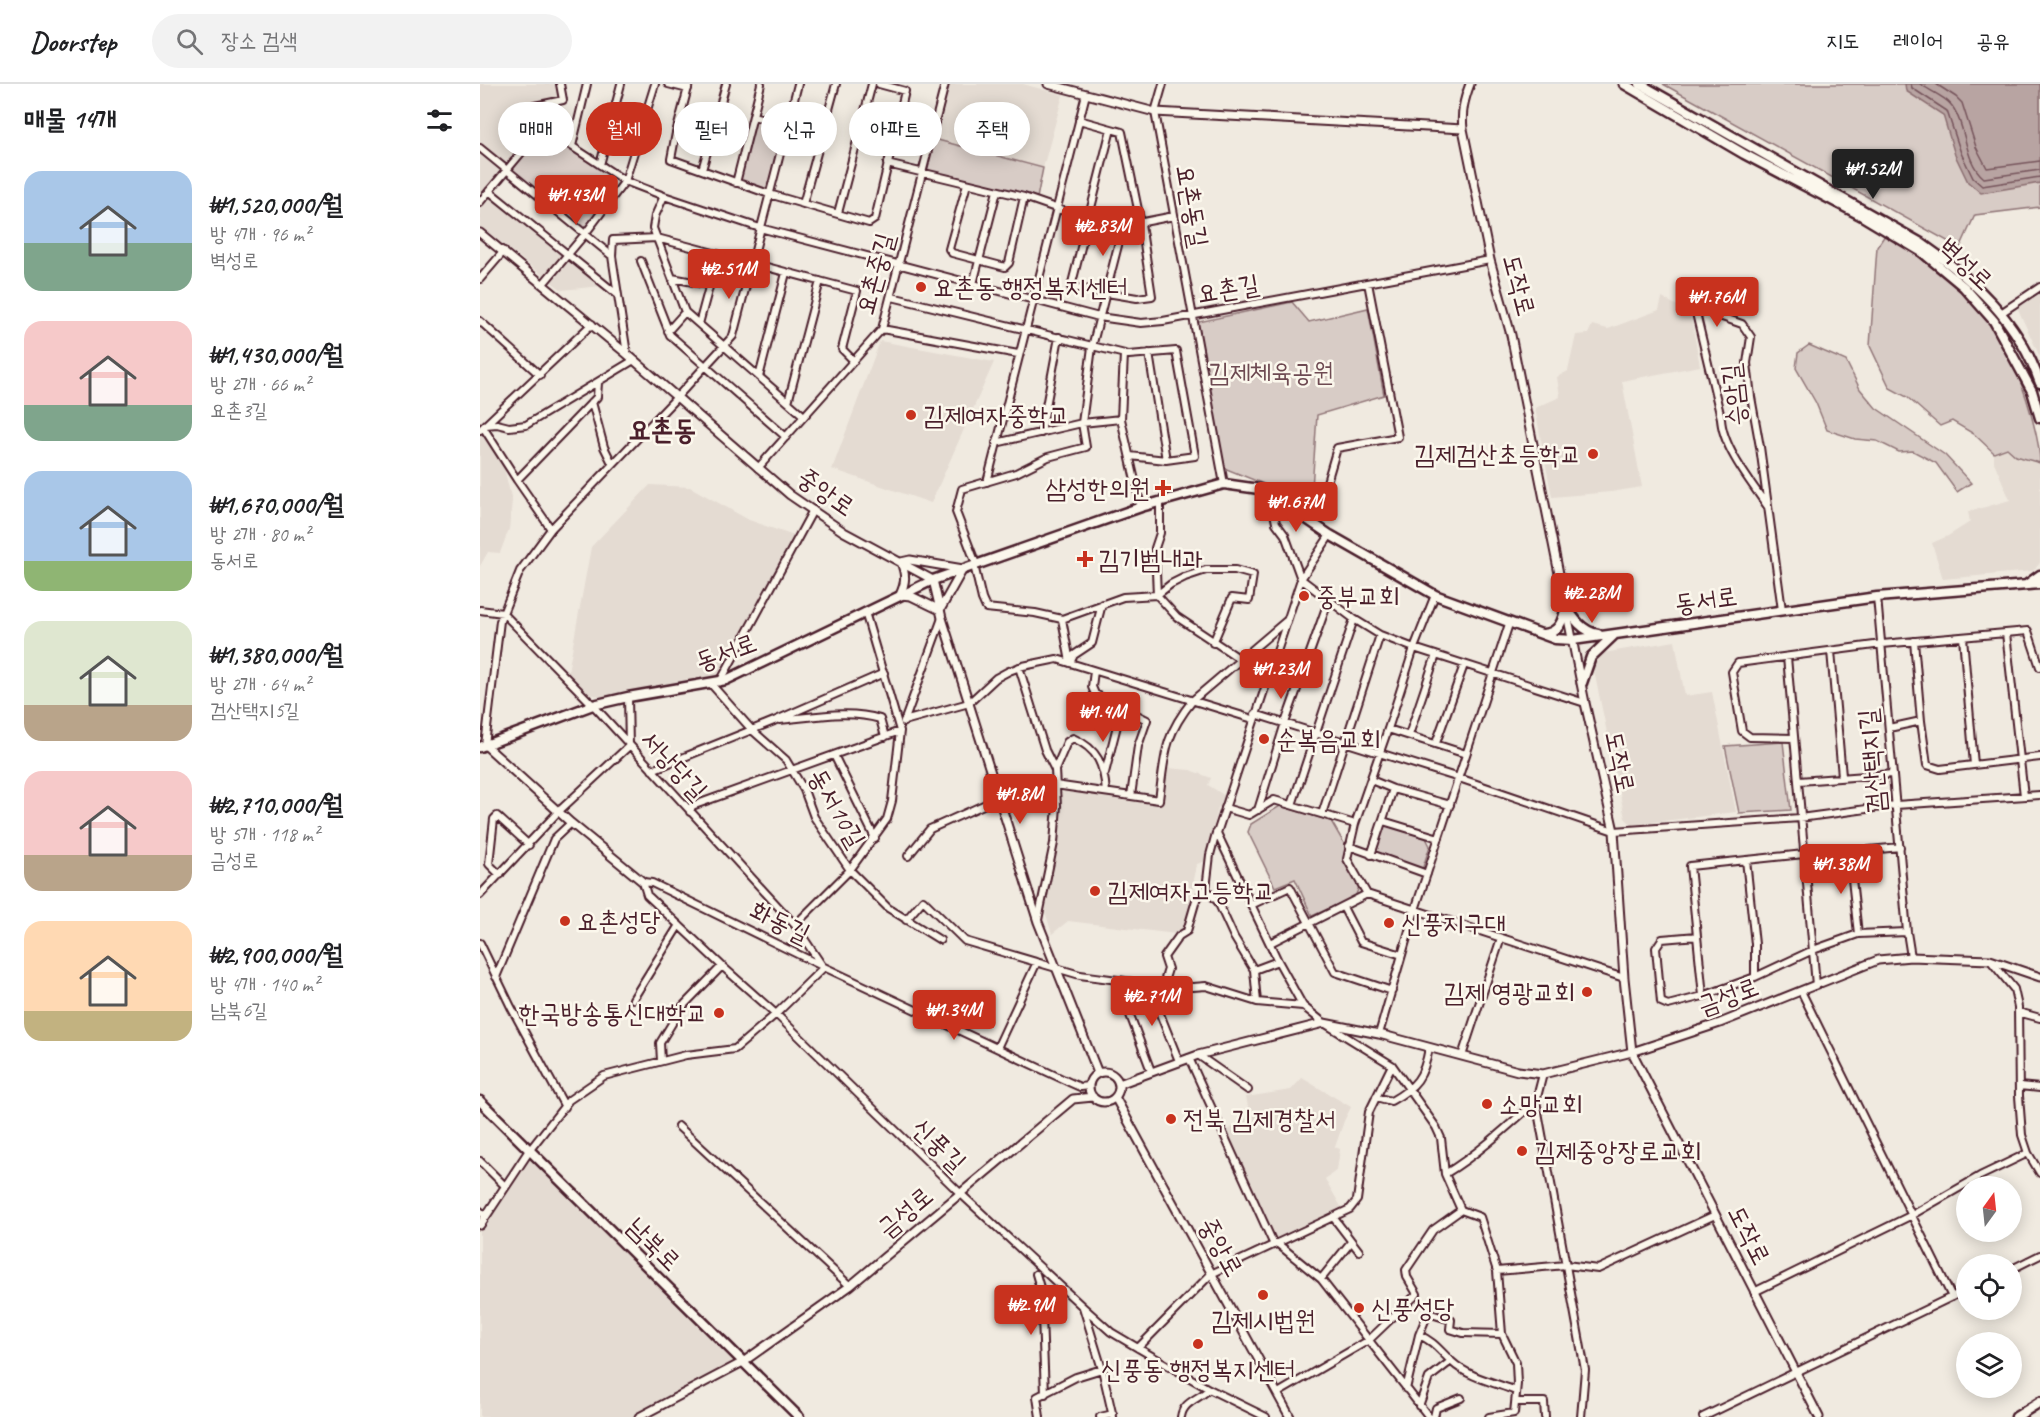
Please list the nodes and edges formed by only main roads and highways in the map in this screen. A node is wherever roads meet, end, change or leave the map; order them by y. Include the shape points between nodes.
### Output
1 (1624, 84) edge
2 (1640, 84) edge
3 (2040, 383) edge
4 (2040, 418) edge
5 (2040, 575) edge
6 (2040, 584) edge
7 (2026, 586) junction
8 (2040, 593) edge
9 (1540, 634) junction
10 (1616, 634) junction
11 (1604, 636) junction
12 (1582, 683) road end
13 (482, 744) edge
14 (480, 1101) edge
15 (2040, 1402) edge
16 (799, 1417) edge
17 (2016, 1417) edge

1 - 4 main road, 벽성로 via 1922,252 1964,287 1994,321 2032,391
2 - 3 main road, 벽성로 via 1921,243 1952,265 2001,313
5 - 7 main road
6 - 7 main road, 동서로
7 - 8 main road
7 - 10 main road, 동서로 via 1877,597
9 - 11 main road, 동서로 via 1573,640
9 - 11 main road via 1558,628 1566,606 1583,628
9 - 13 main road, 동서로 via 1435,595 1330,535 1270,494 1224,484 1141,507 933,580 715,683 593,705
10 - 11 main road, 동서로
10 - 12 main road via 1591,657
14 - 16 main road, 남북로
15 - 17 main road

